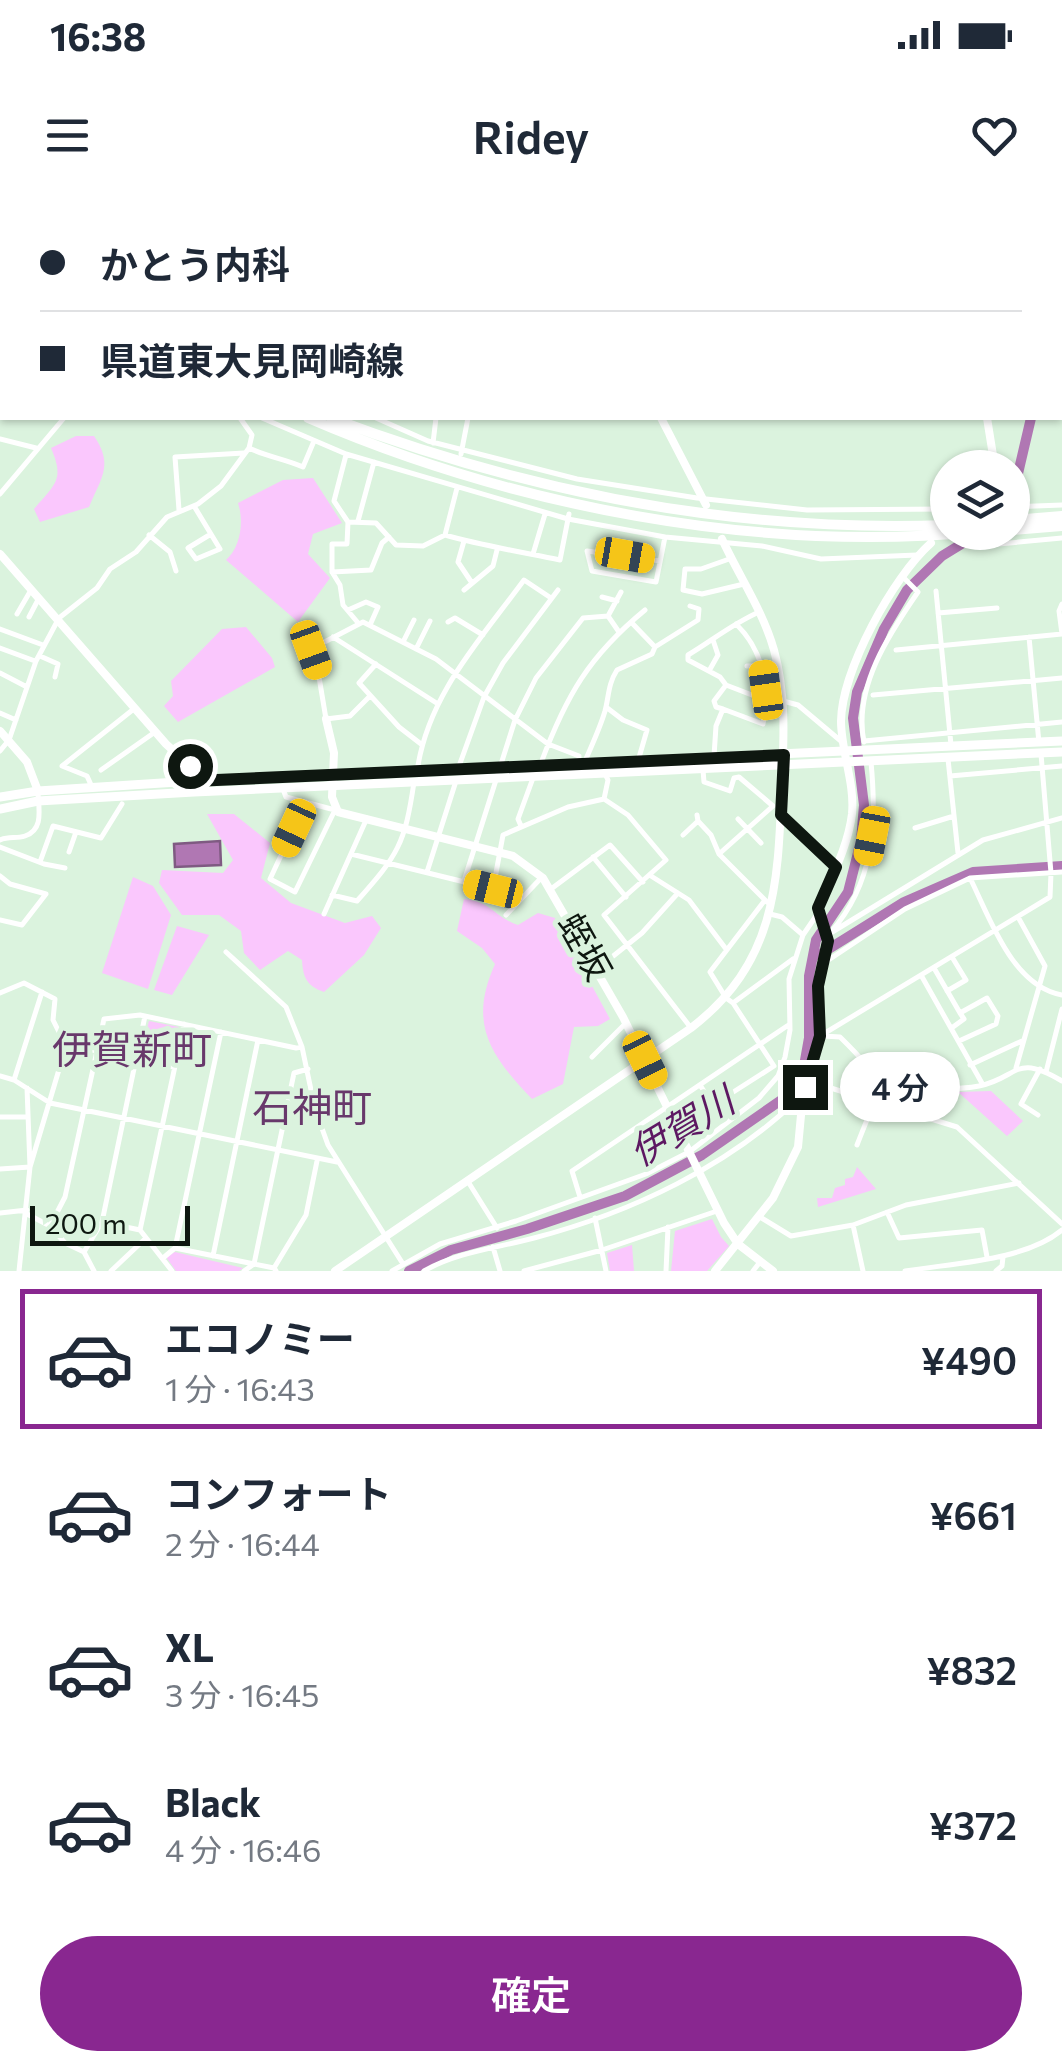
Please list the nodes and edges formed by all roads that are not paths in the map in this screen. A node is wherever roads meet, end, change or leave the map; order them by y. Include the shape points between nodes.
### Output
1 (62, 420) edge
2 (241, 420) edge
3 (267, 420) edge
4 (313, 420) edge
5 (337, 420) edge
6 (347, 420) edge
7 (380, 420) edge
8 (404, 420) edge
9 (436, 420) edge
10 (468, 420) edge
11 (662, 420) edge
12 (986, 420) edge
13 (402, 430) junction
14 (0, 439) edge
15 (314, 441) junction
16 (433, 443) junction
17 (335, 446) junction
18 (37, 448) junction
19 (247, 450) junction
20 (992, 450) edge
21 (346, 454) junction
22 (461, 454) junction
23 (374, 462) junction
24 (3, 484) edge
25 (453, 485) junction
26 (0, 494) edge
27 (705, 502) junction
28 (1062, 505) edge
29 (194, 506) junction
30 (1030, 506) edge
31 (179, 510) junction
32 (930, 510) edge
33 (877, 512) junction
34 (546, 514) junction
35 (1062, 516) edge
36 (568, 517) junction
37 (1030, 519) edge
38 (358, 521) junction
39 (878, 521) dead end
40 (348, 522) junction
41 (930, 525) edge
42 (1062, 526) edge
43 (1030, 529) edge
44 (211, 534) junction
45 (149, 535) junction
46 (446, 535) junction
47 (930, 535) edge
48 (389, 537) junction
49 (665, 537) junction
50 (1062, 538) edge
51 (464, 540) junction
52 (723, 541) junction
53 (1030, 541) edge
54 (930, 544) edge
55 (497, 550) junction
56 (0, 554) edge
57 (533, 554) junction
58 (917, 555) junction
59 (732, 558) junction
60 (660, 561) junction
61 (176, 572) dead end
62 (332, 572) junction
63 (905, 579) junction
64 (473, 583) junction
65 (745, 584) junction
66 (32, 588) junction
67 (464, 590) dead end
68 (558, 590) dead end
69 (936, 591) dead end
70 (621, 592) dead end
71 (40, 597) junction
72 (602, 597) dead end
73 (552, 598) junction
74 (617, 600) junction
75 (1062, 604) edge
76 (690, 606) dead end
77 (997, 608) dead end
78 (348, 610) junction
79 (645, 610) dead end
80 (758, 612) junction
81 (938, 613) junction
82 (18, 614) dead end
83 (608, 616) junction
84 (29, 618) dead end
85 (59, 618) junction
86 (414, 620) dead end
87 (430, 621) dead end
88 (448, 622) dead end
89 (630, 622) junction
90 (735, 623) junction
91 (359, 624) junction
92 (370, 625) junction
93 (0, 629) edge
94 (619, 632) junction
95 (1062, 634) edge
96 (483, 635) junction
97 (333, 637) junction
98 (1029, 637) junction
99 (713, 640) junction
100 (403, 642) junction
101 (43, 646) junction
102 (941, 646) junction
103 (655, 647) junction
104 (0, 648) edge
105 (416, 649) junction
106 (896, 650) dead end
107 (37, 658) junction
108 (376, 664) junction
109 (747, 666) dead end
110 (762, 666) junction
111 (708, 671) junction
112 (454, 672) junction
113 (0, 674) edge
114 (54, 677) dead end
115 (1062, 678) edge
116 (1034, 681) junction
117 (726, 685) junction
118 (27, 686) junction
119 (781, 688) junction
120 (945, 689) junction
121 (766, 690) junction
122 (873, 695) dead end
123 (370, 696) junction
124 (484, 697) junction
125 (767, 700) junction
126 (783, 700) junction
127 (438, 704) junction
128 (134, 708) junction
129 (606, 708) junction
130 (723, 709) junction
131 (0, 713) edge
132 (326, 719) junction
133 (16, 720) junction
134 (515, 720) junction
135 (1062, 722) edge
136 (1037, 725) junction
137 (0, 731) edge
138 (155, 732) junction
139 (949, 734) junction
140 (9, 740) junction
141 (1062, 741) edge
142 (421, 744) junction
143 (548, 744) junction
144 (843, 746) junction
145 (865, 746) junction
146 (1040, 747) junction
147 (0, 751) edge
148 (1062, 752) edge
149 (950, 753) junction
150 (714, 756) junction
151 (783, 760) junction
152 (638, 761) junction
153 (846, 762) junction
154 (872, 762) junction
155 (581, 764) junction
156 (540, 766) junction
157 (1062, 766) edge
158 (1042, 767) junction
159 (101, 770) dead end
160 (703, 770) junction
161 (497, 773) junction
162 (605, 773) junction
163 (334, 774) junction
164 (456, 776) junction
165 (950, 776) junction
166 (415, 777) junction
167 (533, 777) junction
168 (194, 786) junction
169 (333, 786) junction
170 (92, 787) junction
171 (283, 788) junction
172 (38, 796) junction
173 (0, 797) edge
174 (604, 799) junction
175 (306, 802) junction
176 (122, 804) dead end
177 (773, 806) junction
178 (0, 809) edge
179 (335, 810) junction
180 (781, 815) junction
181 (954, 816) junction
182 (367, 818) junction
183 (738, 818) dead end
184 (1062, 818) edge
185 (1046, 823) junction
186 (522, 826) junction
187 (407, 828) junction
188 (914, 828) dead end
189 (748, 829) junction
190 (76, 832) junction
191 (682, 835) dead end
192 (436, 836) junction
193 (761, 843) dead end
194 (0, 844) edge
195 (473, 846) junction
196 (69, 852) dead end
197 (958, 853) junction
198 (351, 854) junction
199 (502, 854) junction
200 (720, 854) junction
201 (592, 857) junction
202 (1050, 861) junction
203 (1062, 861) edge
204 (40, 862) junction
205 (391, 864) junction
206 (836, 867) junction
207 (65, 868) dead end
208 (427, 872) junction
209 (1051, 872) junction
210 (1062, 872) edge
211 (651, 876) junction
212 (542, 877) junction
213 (970, 878) junction
214 (1, 879) edge
215 (464, 882) junction
216 (643, 882) junction
217 (551, 889) junction
218 (678, 893) junction
219 (332, 895) junction
220 (626, 897) junction
221 (769, 907) junction
222 (818, 913) junction
223 (324, 914) dead end
224 (506, 915) dead end
225 (1018, 918) junction
226 (0, 920) edge
227 (996, 930) junction
228 (803, 934) junction
229 (829, 938) junction
230 (627, 946) junction
231 (727, 950) junction
232 (226, 952) dead end
233 (795, 957) junction
234 (952, 957) junction
235 (822, 964) junction
236 (934, 968) junction
237 (597, 969) junction
238 (921, 976) junction
239 (1038, 985) junction
240 (947, 991) junction
241 (42, 992) junction
242 (0, 993) edge
243 (1062, 995) edge
244 (729, 1001) junction
245 (1062, 1009) edge
246 (960, 1012) junction
247 (145, 1016) junction
248 (626, 1023) junction
249 (184, 1024) junction
250 (786, 1026) dead end
251 (692, 1028) junction
252 (952, 1028) junction
253 (221, 1032) junction
254 (820, 1036) junction
255 (258, 1040) junction
256 (1023, 1040) junction
257 (959, 1041) junction
258 (760, 1043) junction
259 (1053, 1044) junction
260 (66, 1046) junction
261 (302, 1046) junction
262 (1062, 1046) edge
263 (98, 1052) junction
264 (592, 1058) dead end
265 (136, 1059) junction
266 (645, 1060) junction
267 (970, 1064) junction
268 (174, 1066) junction
269 (1016, 1068) junction
270 (308, 1069) junction
271 (1043, 1071) junction
272 (1062, 1071) edge
273 (0, 1076) edge
274 (14, 1080) junction
275 (1061, 1080) edge
276 (808, 1081) junction
277 (700, 1085) junction
278 (982, 1086) junction
279 (27, 1088) junction
280 (803, 1094) junction
281 (874, 1100) junction
282 (50, 1103) junction
283 (668, 1106) junction
284 (85, 1110) junction
285 (904, 1112) junction
286 (1038, 1115) dead end
287 (26, 1116) junction
288 (0, 1117) edge
289 (123, 1119) junction
290 (160, 1126) junction
291 (198, 1134) junction
292 (237, 1142) junction
293 (857, 1146) dead end
294 (277, 1151) junction
295 (689, 1152) junction
296 (318, 1160) junction
297 (337, 1162) junction
298 (30, 1167) junction
299 (0, 1170) edge
300 (698, 1172) junction
301 (467, 1180) junction
302 (1019, 1184) junction
303 (580, 1198) junction
304 (718, 1211) junction
305 (27, 1212) junction
306 (887, 1212) junction
307 (0, 1213) edge
308 (760, 1217) junction
309 (595, 1218) junction
310 (102, 1222) junction
311 (853, 1224) junction
312 (50, 1226) junction
313 (668, 1227) junction
314 (1062, 1227) edge
315 (497, 1228) junction
316 (140, 1230) junction
317 (386, 1237) junction
318 (146, 1238) junction
319 (738, 1244) junction
320 (493, 1246) junction
321 (175, 1248) junction
322 (602, 1250) junction
323 (84, 1252) junction
324 (213, 1256) junction
325 (987, 1256) junction
326 (1003, 1256) junction
327 (163, 1258) junction
328 (760, 1262) junction
329 (254, 1264) junction
330 (403, 1265) junction
331 (275, 1269) edge
332 (19, 1271) edge
333 (94, 1271) edge
334 (111, 1271) edge
335 (172, 1271) edge
336 (244, 1271) edge
337 (335, 1271) edge
338 (392, 1271) edge
339 (424, 1271) edge
340 (500, 1271) edge
341 (524, 1271) edge
342 (606, 1271) edge
343 (666, 1271) edge
344 (714, 1271) edge
345 (753, 1271) edge
346 (773, 1271) edge
347 (862, 1271) edge
348 (905, 1271) edge
349 (996, 1271) edge

1 - 18 street
2 - 19 street via 252,435
3 - 15 street
4 - 47 highway via 490,482 618,512 760,531
5 - 41 highway via 493,473 656,509 824,526
6 - 17 street
7 - 13 street
8 - 13 street
9 - 16 street
10 - 22 street
11 - 27 street
12 - 20 street
13 - 16 street
14 - 18 street
15 - 17 street
15 - 19 street via 304,468
16 - 22 street
17 - 21 street
18 - 24 street
19 - 29 street via 221,486
19 - 31 street via 175,457
21 - 23 street
21 - 40 street via 334,500
22 - 27 street
23 - 25 street
23 - 38 street
24 - 26 street
25 - 34 street
25 - 46 street
27 - 33 street
28 - 30 street
29 - 31 street
29 - 44 street
31 - 45 street
32 - 33 street
33 - 39 street
34 - 36 street
34 - 57 street
35 - 37 highway
36 - 49 street
36 - 57 street via 560,560
38 - 40 street
38 - 48 street via 376,522
40 - 62 street via 347,544 332,544
42 - 43 highway
44 - 44 street via 220,548 196,559 188,548
45 - 61 street via 170,552
45 - 85 street
46 - 48 street via 423,546 396,545
46 - 51 street
48 - 62 street via 372,570
49 - 52 street
49 - 60 street
50 - 53 street
51 - 55 street
51 - 64 street via 458,562
52 - 58 street via 822,559
52 - 59 street
54 - 58 street
55 - 57 street
55 - 64 street via 493,566
56 - 66 street
58 - 63 street
59 - 65 street
59 - 65 street via 685,569 684,590 702,594
60 - 60 street via 656,582 592,570 587,551
62 - 78 street
63 - 144 street via 854,670 843,704
63 - 145 street via 918,592 862,702
64 - 67 street
65 - 80 street
66 - 71 street
66 - 82 street
68 - 73 street
69 - 81 street
70 - 74 street
71 - 84 street
71 - 85 street
72 - 74 street
73 - 96 street via 524,580
73 - 124 street
74 - 83 street
75 - 95 street
76 - 103 street via 699,608 698,620
77 - 81 street
78 - 91 street
78 - 92 street via 366,602 378,607
79 - 89 street
80 - 90 street
80 - 119 street
81 - 102 street
83 - 94 street
83 - 134 street via 583,618 536,678
85 - 101 street
85 - 128 street
86 - 100 street
87 - 105 street
88 - 96 street via 455,618
89 - 94 street
89 - 103 street
90 - 99 street
90 - 110 street
91 - 92 street
91 - 97 street
92 - 100 street
93 - 101 street
94 - 143 street via 592,660
95 - 98 street
96 - 112 street
97 - 108 street
97 - 132 street via 311,650
98 - 102 street
98 - 116 street
99 - 111 street via 718,655
99 - 111 street via 688,655
100 - 105 street
101 - 107 street
102 - 106 street
102 - 120 street
103 - 129 street via 617,670
104 - 107 street
105 - 112 street
107 - 114 street via 58,664
107 - 118 street
108 - 123 street via 358,683
108 - 127 street
109 - 110 street
110 - 121 street
111 - 117 street
112 - 124 street
112 - 127 street
113 - 118 street
115 - 116 street
116 - 120 street
116 - 136 street
117 - 125 street
117 - 130 street via 714,701
118 - 133 street
119 - 121 street
119 - 126 street
120 - 122 street
120 - 139 street
121 - 125 street
123 - 132 street via 350,716
123 - 142 street
124 - 134 street
124 - 164 street
125 - 130 street via 763,724
126 - 144 street via 798,704
126 - 151 street
127 - 142 street
128 - 138 street
128 - 170 street via 62,766 87,776
129 - 152 street via 648,730
129 - 155 street
130 - 150 street
131 - 133 street
132 - 163 street
133 - 140 street
134 - 143 street
134 - 161 street
135 - 136 street
136 - 139 street
136 - 146 street
137 - 140 street
138 - 159 street
138 - 168 street via 190,766
139 - 145 street
139 - 149 street
140 - 147 street
140 - 172 street via 27,762
141 - 146 main road
142 - 166 street
143 - 155 street via 579,756
143 - 156 street
144 - 145 main road
144 - 151 main road
144 - 153 street
145 - 149 main road
146 - 148 main road
146 - 149 main road
146 - 158 street
149 - 154 main road
149 - 165 street
150 - 151 main road
150 - 152 main road
151 - 153 main road
151 - 160 main road
151 - 180 street
152 - 155 main road
153 - 154 main road
153 - 206 street via 852,813
154 - 229 street via 875,800 865,876
155 - 156 main road
156 - 161 main road
157 - 158 street
158 - 165 street
158 - 185 street
160 - 162 main road
160 - 177 street via 704,782 730,791 739,777
161 - 164 main road
161 - 167 main road
161 - 195 street
162 - 167 main road
162 - 174 street
163 - 166 main road
163 - 168 main road
163 - 169 street
164 - 166 main road
164 - 192 street
165 - 181 street
166 - 169 main road
166 - 187 street
167 - 186 street via 518,818
168 - 170 main road
168 - 171 main road
168 - 172 main road
169 - 171 main road
169 - 179 street
170 - 172 main road
171 - 175 street via 286,797
172 - 173 main road
172 - 178 main road
172 - 194 street via 39,821 30,833
174 - 186 street
174 - 211 street via 628,815 666,860
175 - 179 street
175 - 179 street via 270,879 294,892
176 - 190 street via 101,838
177 - 180 street
177 - 189 street
179 - 182 street, 蛭坂
180 - 206 street
180 - 221 street via 778,879
181 - 188 street
181 - 197 street
182 - 187 street, 蛭坂
182 - 198 street
183 - 189 street
184 - 185 street
185 - 197 street
185 - 202 street
186 - 199 street via 503,836
187 - 192 street, 蛭坂
187 - 205 street
189 - 193 street
189 - 200 street
190 - 196 street
190 - 204 street via 53,826
191 - 200 street via 698,818
192 - 195 street, 蛭坂
192 - 208 street
194 - 204 street
195 - 199 street, 蛭坂
195 - 215 street
197 - 229 street
198 - 205 street
198 - 219 street
199 - 212 street, 蛭坂
199 - 215 street via 493,889
200 - 221 street
201 - 216 street via 610,844
201 - 217 street
201 - 220 street
202 - 203 street
202 - 209 street
204 - 207 street
205 - 208 street
205 - 219 street via 358,901
206 - 222 street
208 - 215 street
209 - 210 street
209 - 213 street
209 - 225 street via 1050,897
211 - 216 street
211 - 218 street
212 - 217 street, 蛭坂
212 - 224 street
213 - 227 street
213 - 235 street via 905,909
214 - 226 street via 40,890 46,898 22,924
216 - 220 street
217 - 237 street, 蛭坂
218 - 230 street
218 - 231 street
219 - 223 street
220 - 230 street via 604,916
221 - 228 street
221 - 231 street
221 - 244 street via 763,937
222 - 228 street
222 - 229 street
225 - 227 street
225 - 239 street via 1045,966
227 - 234 street
227 - 239 street
228 - 233 street
229 - 235 street
230 - 237 street
230 - 251 street
231 - 244 street via 710,972
232 - 261 street via 286,1006
233 - 244 street
233 - 295 street via 788,979 790,1030 778,1076
234 - 236 street
234 - 240 street via 966,980
235 - 254 street
236 - 238 street
236 - 240 street
237 - 248 street, 蛭坂
238 - 252 street
238 - 254 street
239 - 243 street
239 - 256 street
240 - 246 street
241 - 242 street via 24,983
241 - 260 street via 55,999 53,1020
241 - 274 street
244 - 251 street
244 - 258 street
245 - 259 street
246 - 252 street via 964,1019
246 - 257 street via 987,998 998,1016 996,1024
247 - 249 street
247 - 263 street via 104,1019
247 - 265 street
248 - 264 street
248 - 266 street, 蛭坂
249 - 253 street
249 - 268 street
250 - 258 street
251 - 266 street
252 - 257 street
253 - 255 street
253 - 291 street
254 - 276 street
254 - 281 street via 840,1036 870,1066
255 - 261 street
255 - 292 street
256 - 267 street
256 - 269 street
257 - 267 street
258 - 277 street
258 - 277 street via 774,1066 713,1105
259 - 262 street
259 - 271 street
260 - 263 street
260 - 282 street
261 - 270 street
263 - 284 street
265 - 268 street
265 - 289 street
266 - 283 street, 蛭坂
266 - 301 street
267 - 278 street
268 - 290 street
269 - 271 street
269 - 278 street
270 - 294 street via 294,1073
270 - 297 street via 315,1109
271 - 275 street
271 - 286 street via 1020,1104
272 - 275 street
273 - 274 street
274 - 279 street
276 - 280 street
276 - 281 street
277 - 283 street
278 - 285 street via 913,1091
279 - 282 street
279 - 287 street
280 - 300 street
280 - 308 street via 798,1147
281 - 285 street
281 - 293 street
282 - 284 street
282 - 298 street
283 - 295 street, 蛭坂
283 - 303 street via 572,1170
284 - 289 street
284 - 312 street via 65,1197
285 - 302 street via 957,1127
287 - 288 street
287 - 298 street
289 - 290 street
289 - 310 street
290 - 291 street
290 - 316 street
291 - 292 street
291 - 321 street
292 - 294 street
292 - 324 street
294 - 296 street
294 - 329 street
295 - 300 street, 蛭坂
295 - 303 street
296 - 297 street
296 - 331 street via 306,1215
297 - 317 street
298 - 299 street
298 - 305 street
300 - 304 street, 蛭坂
300 - 309 street
301 - 315 street
301 - 317 street
302 - 306 street
302 - 314 street
303 - 315 street
304 - 313 street
304 - 319 street, 蛭坂
305 - 307 street
305 - 312 street
305 - 332 street
306 - 311 street
306 - 325 street via 898,1238 982,1230
308 - 311 street via 791,1236
308 - 319 street
309 - 320 street
309 - 322 street
310 - 316 street
310 - 323 street
311 - 347 street
312 - 323 street
313 - 322 street
313 - 343 street
314 - 326 street via 1046,1243
315 - 330 street via 440,1244
316 - 318 street
317 - 330 street
317 - 337 street
318 - 327 street
318 - 334 street
319 - 328 street, 蛭坂
319 - 344 street
320 - 339 street
320 - 340 street
321 - 324 street
321 - 327 street
322 - 341 street
322 - 342 street
323 - 333 street
324 - 329 street
325 - 326 street
325 - 348 street
326 - 349 street
327 - 335 street
328 - 345 street
328 - 346 street, 蛭坂
329 - 331 street
329 - 336 street
330 - 338 street

